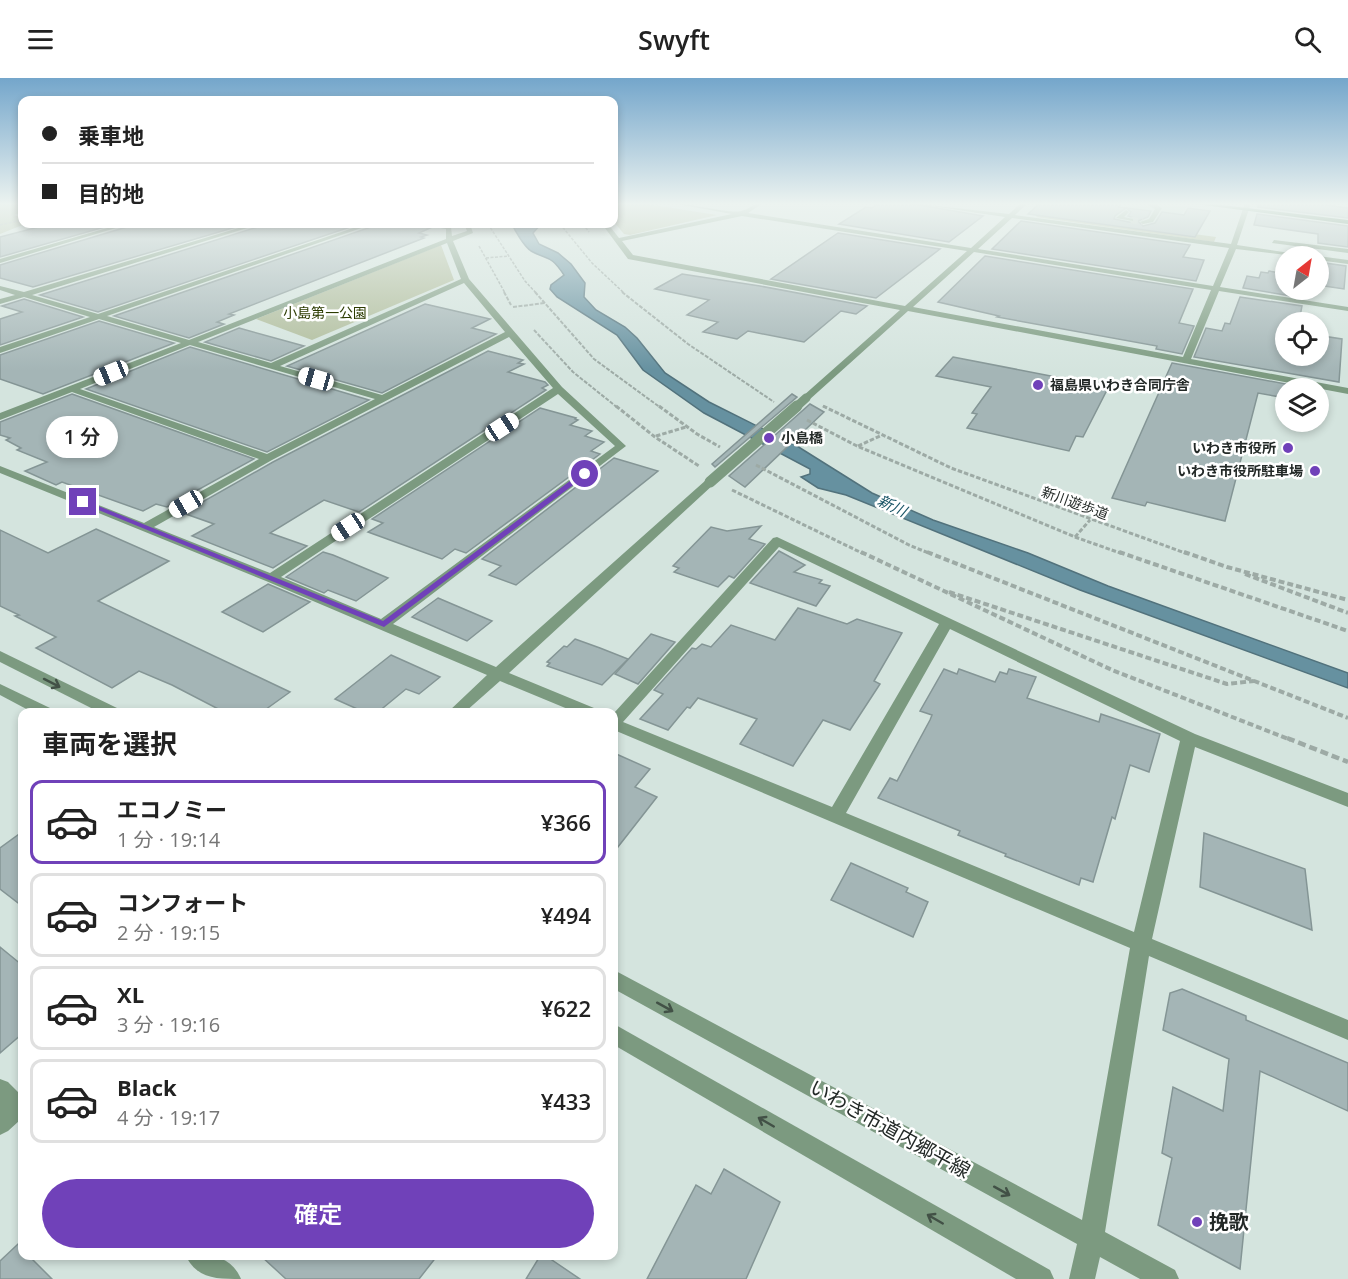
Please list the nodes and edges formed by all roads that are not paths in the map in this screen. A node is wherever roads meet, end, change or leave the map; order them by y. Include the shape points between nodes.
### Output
1 (143, 259) edge
2 (267, 259) edge
3 (400, 259) edge
4 (457, 259) edge
5 (642, 259) edge
6 (963, 259) edge
7 (1031, 259) edge
8 (1228, 259) edge
9 (1329, 259) edge
10 (1348, 262) edge
11 (465, 280) junction
12 (0, 288) edge
13 (1216, 288) junction
14 (22, 296) junction
15 (0, 302) edge
16 (907, 309) junction
17 (1348, 309) edge
18 (97, 317) junction
19 (510, 333) junction
20 (189, 342) junction
21 (0, 350) edge
22 (1186, 361) junction
23 (272, 366) junction
24 (72, 389) junction
25 (559, 389) junction
26 (1348, 391) edge
27 (382, 398) junction
28 (0, 417) edge
29 (268, 458) junction
30 (0, 470) edge
31 (145, 527) junction
32 (271, 578) junction
33 (946, 623) junction
34 (384, 624) junction
35 (0, 656) edge
36 (498, 674) junction
37 (0, 688) edge
38 (37, 708) edge
39 (103, 708) edge
40 (460, 708) edge
41 (579, 708) edge
42 (618, 719) edge
43 (618, 725) edge
44 (1189, 738) junction
45 (1348, 800) edge
46 (835, 817) junction
47 (1141, 945) junction
48 (618, 981) edge
49 (1348, 1030) edge
50 (618, 1036) edge
51 (0, 1090) edge
52 (18, 1105) edge
53 (18, 1109) edge
54 (0, 1123) edge
55 (1091, 1239) junction
56 (204, 1260) edge
57 (228, 1279) edge
58 (1041, 1279) edge
59 (1082, 1279) edge
60 (1166, 1279) edge

1 - 14 street
2 - 18 street
3 - 20 street
4 - 11 street
5 - 16 street
6 - 16 street
7 - 13 street
8 - 13 street
9 - 10 street
11 - 19 street
11 - 23 street
12 - 14 street
13 - 17 street
13 - 22 street
14 - 15 street
14 - 18 street
16 - 22 street
16 - 36 street, bridge via 806,398 708,476
18 - 20 street
18 - 21 street
19 - 25 street
19 - 27 street
20 - 23 street
20 - 24 street
22 - 26 street
23 - 27 street
24 - 28 street
24 - 29 street
25 - 32 street
25 - 34 street via 621,446
27 - 29 street
29 - 31 street
30 - 31 street
31 - 32 street
32 - 34 street
33 - 42 street via 777,541
33 - 44 street
33 - 46 street
34 - 36 street
35 -> 39 street
36 - 40 street
36 - 41 street
37 - 38 street
43 - 46 street
44 - 45 street
44 - 47 street
46 - 47 street
47 - 49 street
47 - 55 street
48 -> 55 street, いわき市道内郷平線
58 -> 50 street
51 - 52 street
53 - 54 street
55 - 59 street
55 - 60 street, いわき市道内郷平線
56 - 57 street

